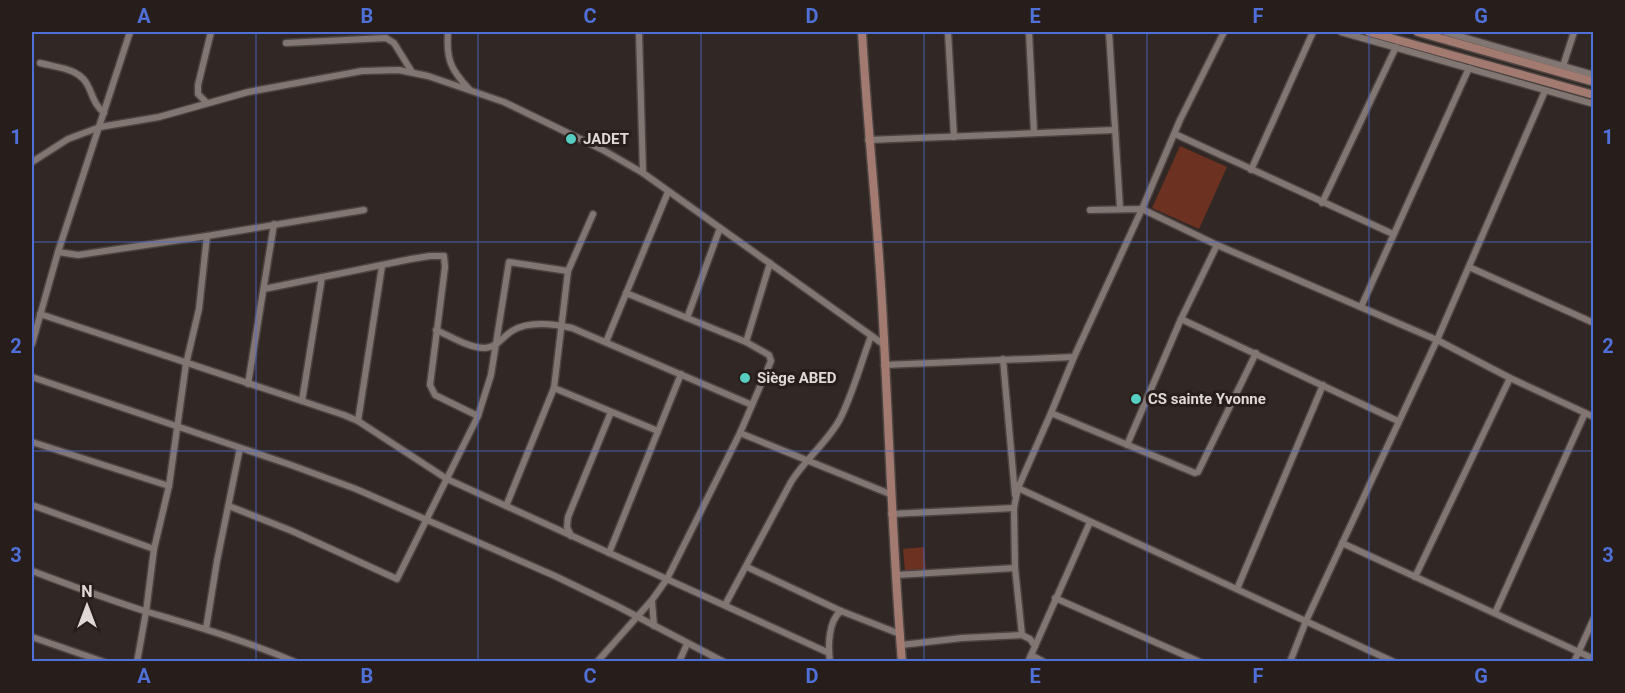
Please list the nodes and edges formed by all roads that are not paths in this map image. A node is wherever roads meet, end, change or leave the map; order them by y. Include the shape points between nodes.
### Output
1 (130, 32) edge
2 (211, 32) edge
3 (448, 32) edge
4 (639, 32) edge
5 (862, 32) edge
6 (948, 32) edge
7 (1029, 32) edge
8 (1108, 32) edge
9 (1224, 32) edge
10 (1313, 32) edge
11 (1341, 32) edge
12 (1369, 32) edge
13 (1418, 32) edge
14 (1445, 32) edge
15 (1574, 32) edge
16 (286, 43) dead end
17 (1396, 47) junction
18 (40, 63) dead end
19 (1563, 66) junction
20 (1469, 68) junction
21 (412, 72) junction
22 (1593, 75) edge
23 (1593, 82) edge
24 (469, 89) junction
25 (1545, 91) junction
26 (1593, 95) edge
27 (207, 103) junction
28 (1593, 104) edge
29 (104, 113) junction
30 (100, 127) junction
31 (1114, 130) junction
32 (1034, 132) junction
33 (1175, 134) junction
34 (954, 136) junction
35 (868, 140) junction
36 (32, 162) edge
37 (1251, 170) junction
38 (643, 173) junction
39 (668, 192) junction
40 (1322, 202) junction
41 (1120, 208) junction
42 (1143, 209) junction
43 (364, 210) dead end
44 (1090, 210) dead end
45 (593, 214) dead end
46 (274, 224) junction
47 (720, 228) junction
48 (1393, 234) junction
49 (207, 236) junction
50 (1217, 245) junction
51 (58, 252) junction
52 (770, 264) junction
53 (382, 266) junction
54 (1468, 267) junction
55 (568, 271) junction
56 (322, 278) junction
57 (264, 289) junction
58 (626, 293) junction
59 (1361, 307) junction
60 (40, 314) junction
61 (687, 318) junction
62 (1181, 319) junction
63 (1593, 323) edge
64 (562, 325) junction
65 (436, 330) junction
66 (871, 336) junction
67 (1437, 340) junction
68 (606, 342) junction
69 (746, 342) junction
70 (32, 344) edge
71 (883, 344) junction
72 (495, 346) junction
73 (1256, 352) junction
74 (1074, 357) junction
75 (1003, 359) junction
76 (186, 364) junction
77 (884, 365) junction
78 (681, 374) junction
79 (32, 377) edge
80 (1510, 378) junction
81 (248, 384) junction
82 (1323, 385) junction
83 (554, 388) junction
84 (302, 401) junction
85 (752, 405) junction
86 (611, 412) junction
87 (1051, 413) junction
88 (1585, 413) junction
89 (478, 416) junction
90 (1593, 417) edge
91 (358, 421) junction
92 (1398, 421) junction
93 (177, 426) junction
94 (658, 431) junction
95 (740, 434) junction
96 (32, 442) edge
97 (1127, 445) junction
98 (240, 448) junction
99 (806, 461) junction
100 (447, 479) junction
101 (169, 486) junction
102 (1018, 488) junction
103 (890, 494) junction
104 (1015, 499) junction
105 (32, 505) edge
106 (229, 506) junction
107 (507, 506) junction
108 (1014, 508) junction
109 (891, 514) junction
110 (425, 519) junction
111 (1090, 522) junction
112 (571, 536) junction
113 (1342, 543) junction
114 (154, 549) junction
115 (609, 553) junction
116 (747, 567) junction
117 (1015, 568) junction
118 (32, 571) edge
119 (896, 575) junction
120 (1415, 577) junction
121 (668, 579) junction
122 (1237, 589) junction
123 (1055, 598) junction
124 (652, 600) junction
125 (725, 605) junction
126 (841, 611) junction
127 (146, 612) junction
128 (1495, 613) junction
129 (637, 616) junction
130 (1593, 618) edge
131 (1306, 621) junction
132 (654, 626) junction
133 (207, 629) junction
134 (900, 634) junction
135 (1022, 635) junction
136 (32, 637) edge
137 (687, 644) junction
138 (901, 645) junction
139 (1035, 646) junction
140 (1578, 652) junction
141 (829, 653) junction
142 (1029, 658) edge
143 (1380, 658) edge
144 (1593, 659) edge
145 (104, 662) edge
146 (137, 662) edge
147 (295, 662) edge
148 (597, 662) edge
149 (679, 662) edge
150 (723, 662) edge
151 (830, 662) edge
152 (902, 662) edge
153 (1044, 662) edge
154 (1200, 662) edge
155 (1290, 662) edge
156 (1394, 662) edge
157 (1574, 662) edge

1 - 29 street
2 - 27 street via 198,85 198,94
3 - 24 street via 450,64
4 - 38 street
5 - 35 street
6 - 34 street
7 - 32 street
8 - 31 street
9 - 33 street
10 - 37 street
11 - 17 street
12 - 26 street
13 - 23 street
14 - 19 street
15 - 19 street
16 - 21 street via 386,38 394,43
17 - 20 street
17 - 40 street
18 - 29 street via 79,74 88,85 94,104
19 - 22 street
20 - 25 street
20 - 48 street
21 - 24 street
21 - 27 street via 362,71
24 - 38 street via 541,118
25 - 28 street
25 - 54 street
27 - 30 street via 159,117
29 - 30 street
30 - 36 street via 68,139
30 - 51 street
31 - 32 street
31 - 41 street
32 - 34 street
33 - 37 street
33 - 42 street
34 - 35 street
35 - 71 street
37 - 40 street
38 - 39 street
39 - 47 street
39 - 58 street
40 - 48 street
41 - 42 street
41 - 44 street
42 - 50 street
42 - 74 street
43 - 46 street
45 - 55 street
46 - 49 street
46 - 57 street
47 - 52 street
47 - 61 street
48 - 59 street
49 - 51 street via 78,255
49 - 76 street via 199,309
50 - 59 street
50 - 62 street
51 - 60 street
52 - 66 street
52 - 69 street
53 - 56 street
53 - 65 street via 444,256
53 - 91 street
54 - 63 street
54 - 67 street
55 - 64 street
55 - 72 street via 509,262
56 - 57 street
56 - 84 street
57 - 81 street
58 - 61 street
58 - 68 street
59 - 67 street
60 - 70 street
60 - 76 street
61 - 69 street
62 - 73 street
62 - 97 street
64 - 68 street
64 - 72 street via 522,327 511,331
64 - 83 street
65 - 72 street via 478,347
65 - 89 street via 430,384 435,395
66 - 71 street
66 - 99 street via 840,420
67 - 80 street
67 - 92 street
68 - 78 street
69 - 85 street via 771,357
71 - 77 street
72 - 89 street via 487,392
73 - 82 street
73 - 97 street via 1198,472 1192,474
74 - 75 street
74 - 87 street
75 - 77 street
75 - 104 street
76 - 81 street
76 - 93 street
77 - 103 street
78 - 85 street
78 - 94 street
79 - 93 street
80 - 88 street
80 - 120 street
81 - 84 street
82 - 92 street
82 - 122 street
83 - 86 street
83 - 107 street
84 - 91 street
85 - 95 street
86 - 94 street
86 - 112 street via 566,523
87 - 97 street
87 - 102 street
88 - 90 street
88 - 128 street
89 - 100 street
91 - 100 street
92 - 113 street
93 - 98 street
93 - 101 street
94 - 115 street
95 - 99 street
95 - 121 street
96 - 101 street
98 - 106 street
98 - 110 street via 356,489
99 - 103 street
99 - 116 street
100 - 107 street
100 - 110 street
101 - 114 street
102 - 104 street
102 - 111 street
103 - 109 street
104 - 108 street
105 - 114 street
106 - 110 street via 397,579
106 - 133 street
107 - 112 street
108 - 109 street
108 - 117 street
109 - 119 street
110 - 129 street
111 - 122 street
111 - 123 street
112 - 115 street
113 - 120 street
113 - 131 street
114 - 127 street
115 - 121 street
116 - 125 street
116 - 126 street
117 - 119 street
117 - 135 street
118 - 127 street
119 - 134 street
120 - 128 street
121 - 124 street
121 - 125 street
122 - 131 street
123 - 139 street
123 - 154 street
124 - 129 street
124 - 132 street
125 - 141 street
126 - 134 street
126 - 141 street via 834,620
127 - 133 street
127 - 146 street
128 - 140 street
129 - 132 street
129 - 148 street
130 - 140 street
131 - 143 street
131 - 155 street
132 - 137 street
133 - 147 street
134 - 138 street
135 - 138 street
135 - 139 street
136 - 145 street
137 - 149 street
137 - 150 street
138 - 152 street
139 - 142 street
140 - 144 street
140 - 157 street
141 - 151 street
142 - 153 street
143 - 156 street

